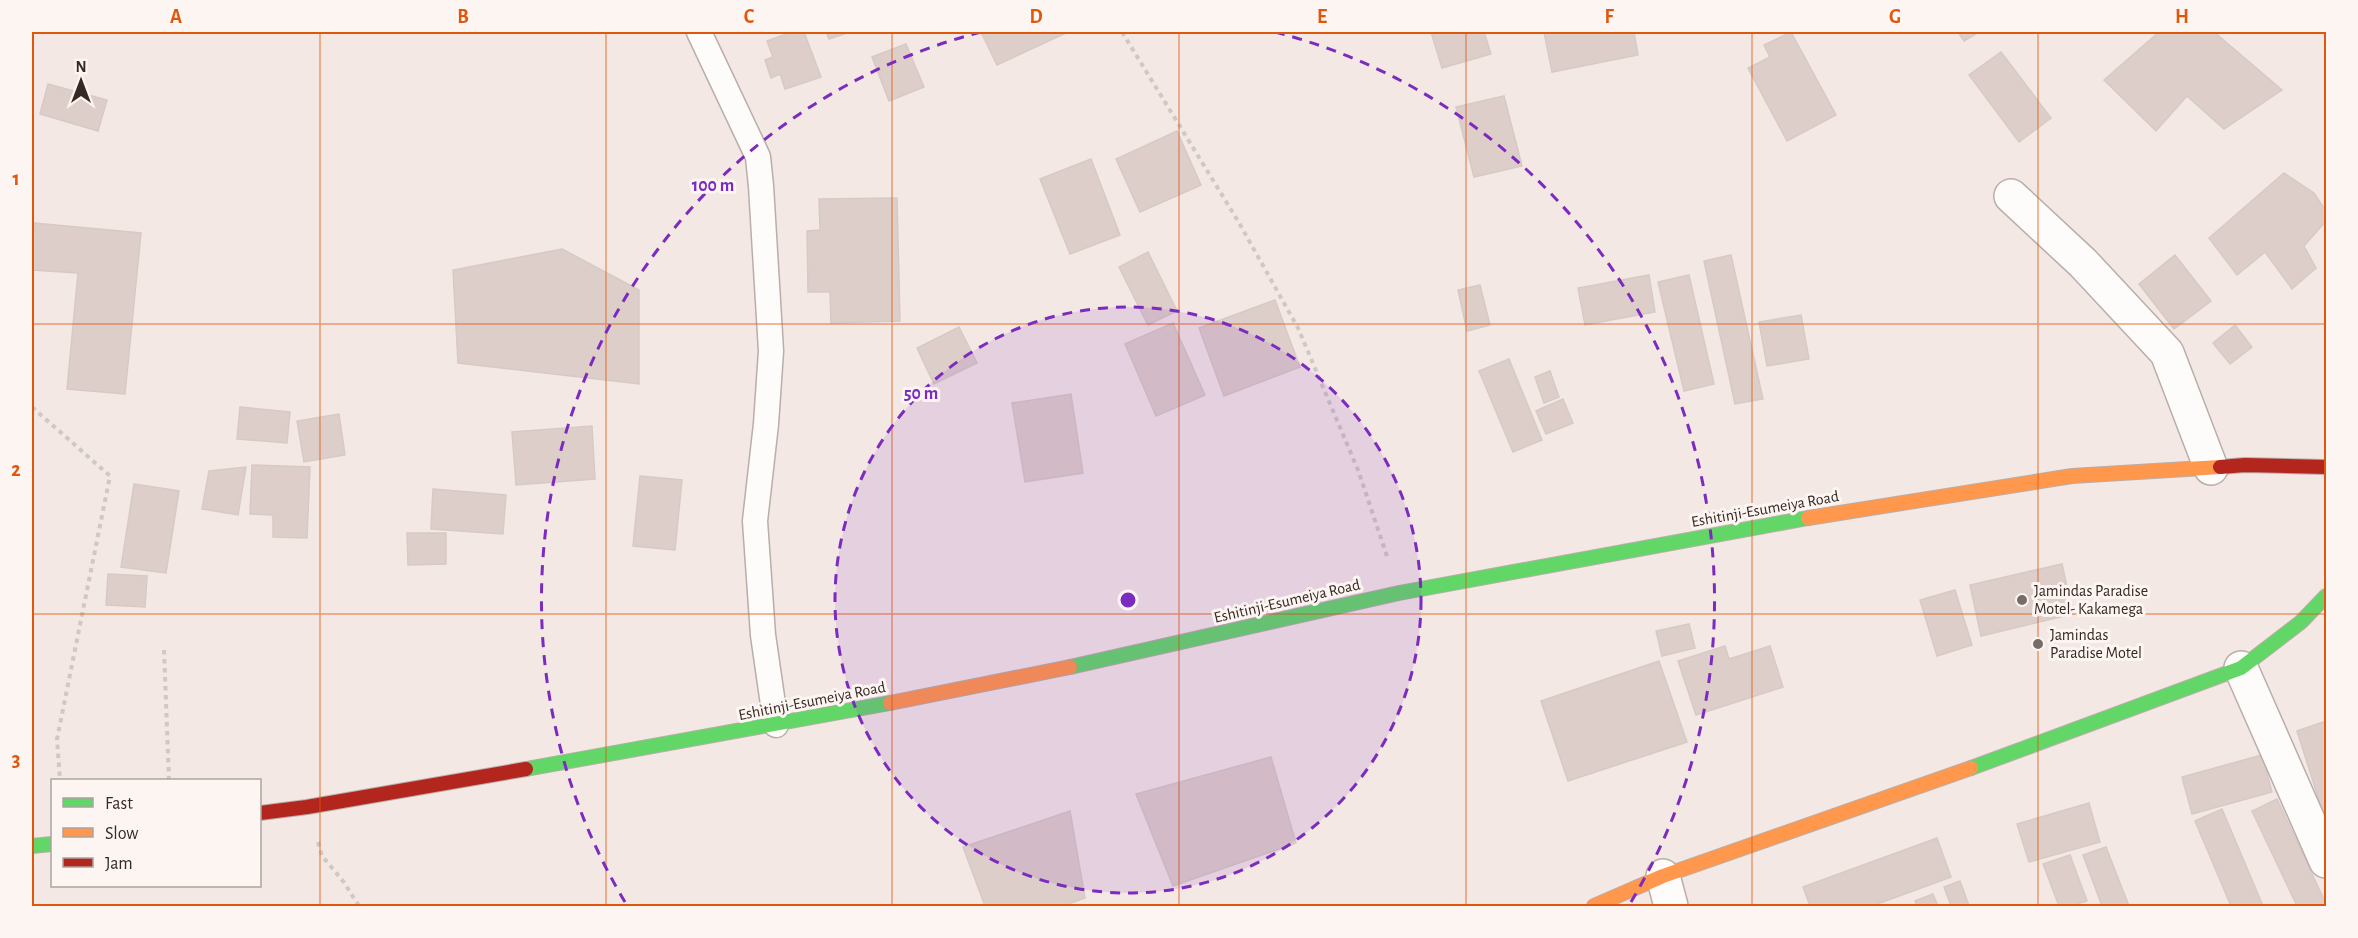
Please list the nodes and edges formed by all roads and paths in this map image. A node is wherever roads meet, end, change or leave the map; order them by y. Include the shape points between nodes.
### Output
1 (699, 32) edge
2 (1122, 32) edge
3 (2012, 196) dead end
4 (32, 407) edge
5 (2326, 467) edge
6 (2211, 468) junction
7 (1400, 593) junction
8 (2326, 596) edge
9 (164, 650) dead end
10 (2241, 668) junction
11 (776, 725) junction
12 (60, 779) edge
13 (169, 779) edge
14 (307, 807) junction
15 (261, 813) edge
16 (51, 844) edge
17 (32, 846) edge
18 (2326, 861) edge
19 (1667, 891) edge
20 (359, 906) edge
21 (1594, 906) edge

1 - 11 lane via 758,157 771,351 755,521 763,635
2 - 7 path via 1238,221 1298,328 1358,470
3 - 6 street via 2083,263 2167,353
4 - 12 path via 110,476 57,739
5 - 6 main road, Eshitinji-Esumeiya Road
6 - 7 main road, Eshitinji-Esumeiya Road via 2072,477 1793,520
7 - 11 main road, Eshitinji-Esumeiya Road via 997,683
8 - 10 main road via 2301,622
9 - 13 path
10 - 18 street
10 - 19 main road
11 - 14 main road, Eshitinji-Esumeiya Road
14 - 15 main road, Eshitinji-Esumeiya Road
14 - 20 path via 322,856
16 - 17 main road
19 - 21 main road

